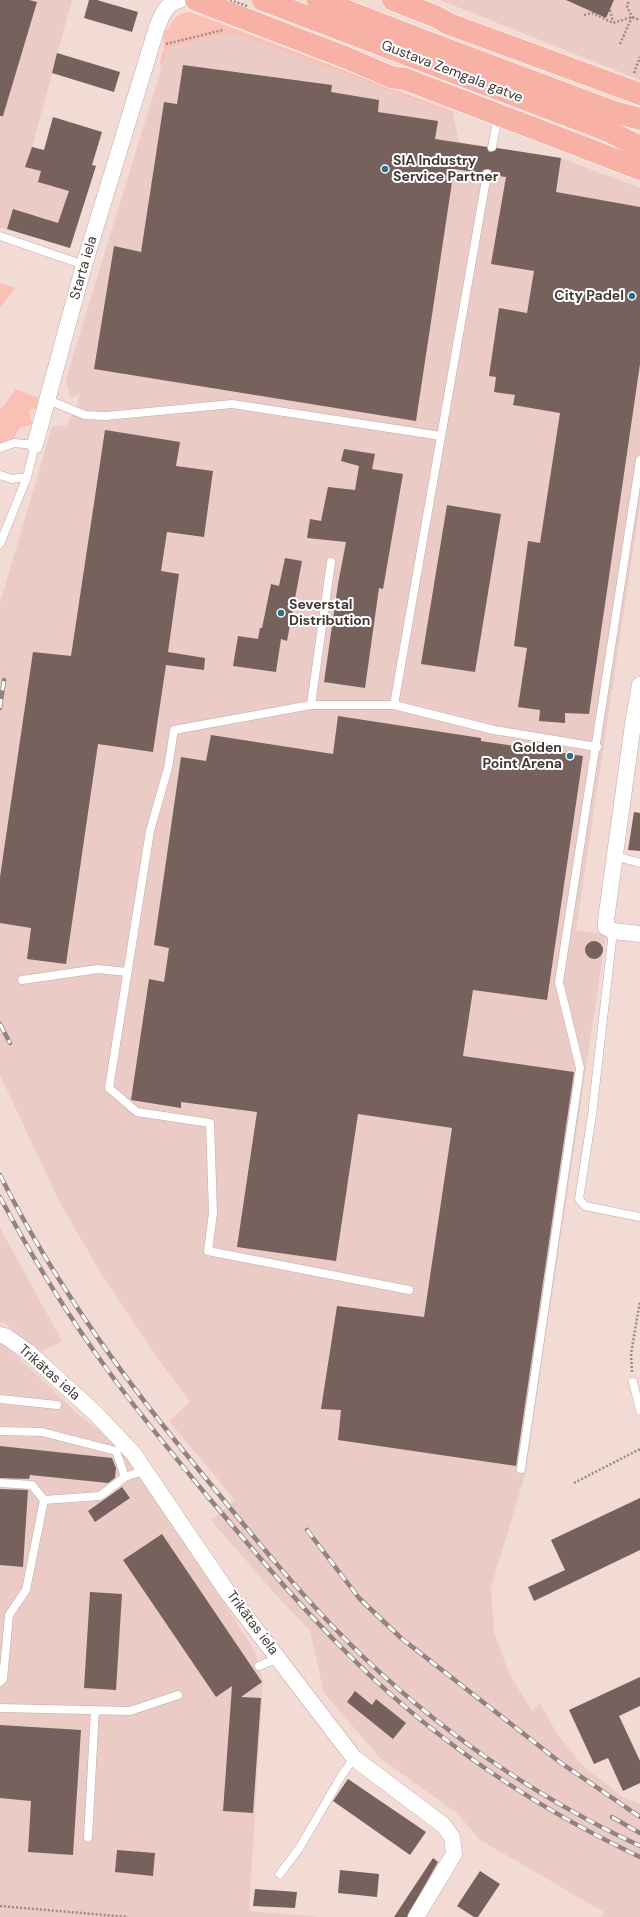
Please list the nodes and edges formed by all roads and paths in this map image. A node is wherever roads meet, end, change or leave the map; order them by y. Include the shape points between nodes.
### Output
1 (179, 0) edge
2 (196, 0) edge
3 (263, 0) edge
4 (318, 0) edge
5 (346, 0) edge
6 (393, 0) edge
7 (629, 0) edge
8 (610, 10) dead end
9 (584, 15) dead end
10 (339, 17) dead end
11 (632, 17) junction
12 (640, 20) edge
13 (613, 23) junction
14 (226, 30) dead end
15 (620, 44) dead end
16 (150, 49) junction
17 (419, 49) junction
18 (640, 57) edge
19 (636, 85) edge
20 (499, 116) junction
21 (640, 119) edge
22 (492, 147) dead end
23 (640, 147) edge
24 (640, 169) edge
25 (487, 174) dead end
26 (0, 236) edge
27 (84, 265) junction
28 (48, 400) junction
29 (441, 436) junction
30 (35, 445) junction
31 (0, 448) edge
32 (640, 460) edge
33 (0, 475) edge
34 (27, 477) junction
35 (0, 544) edge
36 (331, 562) dead end
37 (640, 685) edge
38 (311, 705) junction
39 (394, 705) junction
40 (636, 725) edge
41 (597, 747) junction
42 (615, 856) junction
43 (640, 863) edge
44 (613, 931) junction
45 (640, 934) edge
46 (127, 972) junction
47 (22, 980) dead end
48 (640, 1217) edge
49 (409, 1290) dead end
50 (640, 1301) edge
51 (0, 1335) edge
52 (633, 1382) joint
53 (0, 1399) edge
54 (56, 1405) dead end
55 (640, 1410) edge
56 (0, 1431) edge
57 (640, 1449) edge
58 (521, 1469) dead end
59 (145, 1470) junction
60 (125, 1477) junction
61 (0, 1483) edge
62 (574, 1483) dead end
63 (44, 1500) junction
64 (278, 1658) junction
65 (259, 1666) dead end
66 (0, 1682) edge
67 (178, 1695) dead end
68 (0, 1708) edge
69 (95, 1710) junction
70 (354, 1758) junction
71 (88, 1837) dead end
72 (280, 1874) dead end
73 (0, 1906) edge
74 (128, 1917) edge
75 (416, 1917) edge

1 - 16 street, Starta iela via 174,1 165,10
2 - 20 main road via 391,77 405,79
3 - 17 main road, Gustava Zemgala gatve, bridge
4 - 17 main road, Gustava Zemgala gatve, bridge
5 - 10 lane
6 - 19 main road via 449,24
7 - 11 path via 627,6
8 - 13 path
9 - 13 path via 592,13
11 - 12 path
11 - 13 path
11 - 15 path
14 - 16 path
16 - 27 street, Starta iela
17 - 21 main road, Gustava Zemgala gatve
17 - 23 main road, Gustava Zemgala gatve
18 - 19 path
20 - 22 lane
20 - 24 main road
25 - 29 lane
26 - 27 lane
27 - 28 street, Starta iela
28 - 29 lane via 85,416 232,404
28 - 30 street, Starta iela
29 - 39 lane
30 - 31 lane via 14,443
30 - 34 lane, Starta iela
32 - 41 lane
33 - 34 lane via 12,479
34 - 35 lane, Starta iela
36 - 38 lane
37 - 40 street
38 - 39 lane
38 - 46 lane via 174,730 168,768 150,831
39 - 41 lane via 494,730
40 - 42 street
41 - 58 lane via 559,982 580,1068
42 - 43 lane
42 - 44 street via 606,920 606,926
44 - 45 street
44 - 48 lane via 593,1107 579,1199 585,1206
46 - 47 lane via 98,969
46 - 49 lane via 109,1088 137,1112 210,1123 213,1213 208,1251
50 - 52 path via 631,1354
51 - 59 street, Trikātas iela via 27,1351 96,1413 133,1452
52 - 55 lane
53 - 54 lane
56 - 60 lane via 42,1432 116,1451
57 - 62 path
59 - 60 lane
59 - 64 street, Trikātas iela via 228,1593
60 - 63 lane via 100,1496
61 - 63 lane via 32,1485
63 - 66 lane via 26,1590 9,1615 3,1679
64 - 65 lane
64 - 70 street, Trikātas iela
67 - 69 lane via 130,1711
68 - 69 lane
69 - 71 lane
70 - 72 lane via 300,1847
70 - 75 street, Trikātas iela via 443,1825 452,1837 454,1854
73 - 74 path

